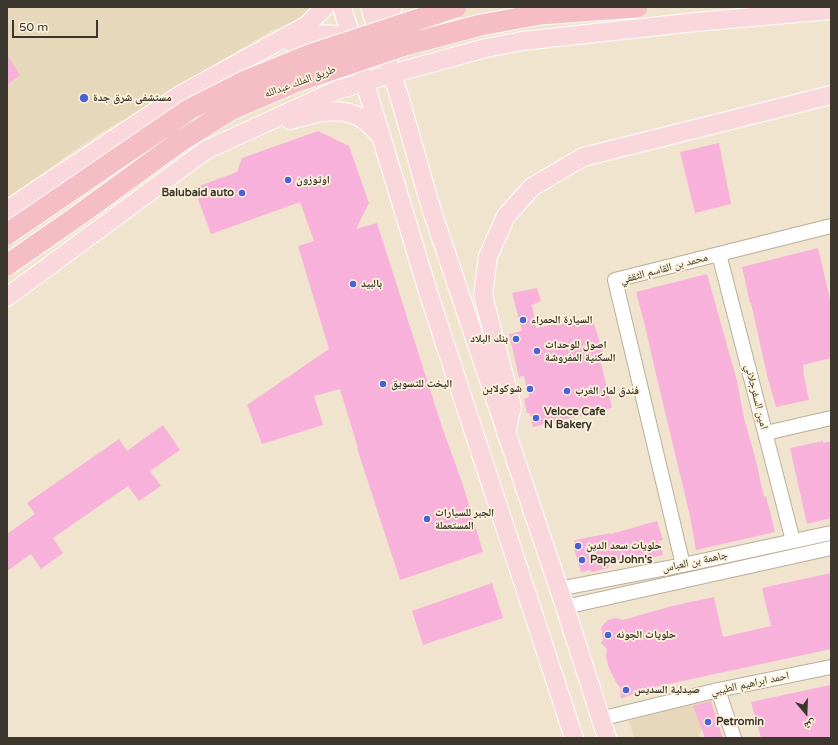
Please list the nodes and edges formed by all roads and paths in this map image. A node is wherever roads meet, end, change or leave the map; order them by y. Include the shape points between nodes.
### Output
1 (325, 7) edge
2 (342, 7) edge
3 (370, 7) edge
4 (393, 7) edge
5 (425, 7) edge
6 (456, 7) edge
7 (637, 7) edge
8 (831, 10) edge
9 (376, 26) junction
10 (354, 44) junction
11 (486, 48) junction
12 (367, 58) junction
13 (239, 63) junction
14 (387, 75) junction
15 (365, 82) junction
16 (831, 95) edge
17 (245, 132) junction
18 (381, 138) junction
19 (7, 210) edge
20 (831, 226) edge
21 (7, 234) edge
22 (719, 254) junction
23 (7, 265) edge
24 (7, 297) edge
25 (831, 418) edge
26 (766, 433) junction
27 (506, 434) junction
28 (831, 533) edge
29 (793, 541) junction
30 (831, 548) edge
31 (684, 565) junction
32 (558, 589) junction
33 (565, 607) junction
34 (831, 667) edge
35 (718, 690) junction
36 (600, 718) junction
37 (574, 738) edge
38 (606, 738) edge
39 (734, 738) edge

1 - 13 main road via 306,26
2 - 10 main road
3 - 9 main road
4 - 9 main road
5 - 11 main road via 421,20 423,32 436,46 448,49
6 - 21 highway, bridge via 312,54 243,82 190,109
7 - 23 highway, طريق الملك عبدالله, bridge via 541,14 481,25 406,45 295,82 232,108 185,137 80,215
8 - 11 main road via 556,36
9 - 12 main road via 369,42
9 - 14 main road
10 - 12 main road
10 - 13 main road via 342,36 318,34
10 - 15 main road
11 - 14 main road
12 - 14 main road
12 - 15 main road
13 - 17 main road via 288,56 301,64 308,78 306,90 299,99 262,114
13 - 19 main road via 180,95
14 - 15 main road
14 - 27 main road via 400,99 431,208
15 - 17 main road via 338,90
15 - 18 main road
16 - 27 main road via 583,157 532,187 506,216 488,256 483,295 512,407
17 - 18 main road via 324,111 338,111 354,115 370,124
17 - 24 main road via 206,150
18 - 37 main road via 431,303
20 - 22 street, محمد بن القاسم الثقفي
22 - 26 street, امين السفرجلاني
22 - 31 street, محمد بن القاسم الثقفي via 616,280
25 - 26 street
26 - 29 street, امين السفرجلاني
27 - 32 main road
28 - 29 street, جاهمة بن العباس
29 - 31 street, جاهمة بن العباس
30 - 33 street, جاهمة بن العباس
31 - 32 street, جاهمة بن العباس
32 - 33 main road
33 - 36 main road
34 - 35 street, احمد ابراهيم الطيبي
35 - 36 street, احمد ابراهيم الطيبي
35 - 39 street
36 - 38 main road

